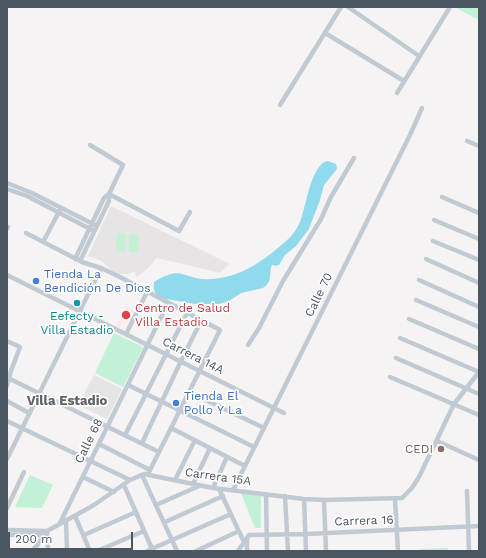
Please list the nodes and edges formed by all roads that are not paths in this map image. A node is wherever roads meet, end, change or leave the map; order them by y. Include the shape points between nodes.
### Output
1 (341, 7) edge
2 (348, 7) edge
3 (450, 7) edge
4 (325, 33) junction
5 (419, 56) junction
6 (404, 81) junction
7 (397, 93) dead end
8 (280, 104) dead end
9 (422, 108) dead end
10 (467, 141) dead end
11 (90, 145) dead end
12 (479, 146) edge
13 (354, 158) dead end
14 (7, 183) edge
15 (7, 189) edge
16 (109, 194) junction
17 (442, 197) dead end
18 (60, 210) junction
19 (190, 212) dead end
20 (479, 213) edge
21 (434, 220) dead end
22 (93, 227) junction
23 (26, 233) dead end
24 (479, 239) edge
25 (433, 241) dead end
26 (43, 242) junction
27 (426, 259) dead end
28 (78, 260) junction
29 (479, 260) edge
30 (100, 268) junction
31 (7, 275) edge
32 (419, 280) dead end
33 (479, 282) edge
34 (147, 292) junction
35 (416, 300) dead end
36 (168, 303) junction
37 (479, 307) edge
38 (79, 311) junction
39 (187, 313) junction
40 (409, 318) dead end
41 (202, 321) junction
42 (479, 327) edge
43 (126, 334) junction
44 (400, 338) dead end
45 (7, 341) edge
46 (148, 344) junction
47 (248, 345) dead end
48 (479, 349) edge
49 (166, 353) junction
50 (396, 358) dead end
51 (181, 361) junction
52 (200, 370) junction
53 (479, 372) edge
54 (390, 377) dead end
55 (8, 378) junction
56 (128, 385) junction
57 (7, 386) edge
58 (466, 388) junction
59 (189, 392) junction
60 (39, 393) junction
61 (146, 393) junction
62 (479, 394) edge
63 (7, 401) edge
64 (162, 402) junction
65 (454, 404) junction
66 (274, 408) junction
67 (180, 410) junction
68 (284, 412) dead end
69 (29, 413) junction
70 (479, 415) edge
71 (7, 421) edge
72 (108, 426) junction
73 (22, 428) junction
74 (171, 428) junction
75 (264, 428) junction
76 (125, 435) junction
77 (195, 440) junction
78 (437, 441) junction
79 (142, 443) junction
80 (99, 444) junction
81 (210, 448) junction
82 (254, 448) junction
83 (159, 452) junction
84 (227, 457) junction
85 (7, 459) edge
86 (90, 460) junction
87 (479, 460) edge
88 (245, 466) junction
89 (24, 472) dead end
90 (149, 472) junction
91 (142, 474) junction
92 (83, 477) junction
93 (130, 480) junction
94 (175, 480) junction
95 (193, 484) junction
96 (124, 485) junction
97 (199, 486) junction
98 (213, 488) junction
99 (219, 489) junction
100 (233, 490) junction
101 (466, 491) dead end
102 (114, 492) junction
103 (266, 494) junction
104 (223, 496) junction
105 (285, 496) junction
106 (304, 499) junction
107 (395, 499) junction
108 (324, 500) junction
109 (156, 505) junction
110 (7, 508) edge
111 (136, 512) junction
112 (231, 514) junction
113 (75, 516) junction
114 (66, 520) junction
115 (164, 522) junction
116 (60, 523) junction
117 (468, 526) junction
118 (479, 526) edge
119 (7, 530) edge
120 (47, 530) junction
121 (144, 530) junction
122 (396, 530) junction
123 (239, 531) junction
124 (325, 532) junction
125 (267, 534) junction
126 (287, 534) junction
127 (306, 534) junction
128 (7, 535) edge
129 (84, 535) junction
130 (246, 538) junction
131 (172, 540) junction
132 (152, 550) edge
133 (32, 551) edge
134 (48, 551) edge
135 (67, 551) edge
136 (90, 551) edge
137 (97, 551) edge
138 (147, 551) edge
139 (177, 551) edge
140 (196, 551) edge
141 (238, 551) edge
142 (247, 551) edge
143 (267, 551) edge
144 (288, 551) edge
145 (306, 551) edge
146 (326, 551) edge
147 (398, 551) edge
148 (469, 551) edge

1 - 4 street
2 - 5 street
3 - 5 street
4 - 6 street
4 - 8 street
5 - 6 street
6 - 7 street
9 - 66 street, Calle 70
10 - 12 street
11 - 16 street via 123,165
13 - 47 street
14 - 18 street via 32,193
15 - 18 street
16 - 19 street via 180,230
16 - 22 street via 104,198
17 - 20 street
18 - 22 street
18 - 26 street
21 - 24 street
22 - 28 street
23 - 26 street
25 - 29 street
26 - 28 street
27 - 33 street
28 - 30 street
30 - 34 street
30 - 38 street
31 - 38 street, Carrera 14A
32 - 37 street
34 - 36 street
34 - 43 street
35 - 42 street
36 - 39 street
36 - 46 street, Calle 68
38 - 43 street, Carrera 14A
38 - 60 street
39 - 41 street
39 - 49 street
40 - 48 street
41 - 51 street
41 - 52 street via 220,330
43 - 46 street, Carrera 14A
44 - 53 street
45 - 55 street via 20,347
46 - 49 street, Carrera 14A
46 - 56 street, Calle 68
49 - 51 street, Carrera 14A
49 - 61 street
50 - 58 street
51 - 52 street, Carrera 14A
51 - 64 street
52 - 59 street
52 - 66 street, Carrera 14A
53 - 58 street
54 - 65 street
55 - 57 street
55 - 60 street
56 - 61 street
56 - 72 street, Calle 68
58 - 62 street
58 - 65 street
59 - 67 street
59 - 75 street
60 - 69 street
60 - 72 street
61 - 64 street
61 - 76 street
63 - 69 street
64 - 67 street
64 - 79 street
65 - 70 street
65 - 78 street
66 - 68 street, Carrera 14A
66 - 75 street, Calle 70
67 - 74 street
67 - 82 street
69 - 73 street
71 - 73 street
72 - 76 street
72 - 80 street, Calle 68
73 - 85 street
73 - 86 street
74 - 77 street
74 - 83 street
75 - 82 street, Calle 70
76 - 79 street
77 - 81 street
77 - 94 street
78 - 87 street
78 - 107 street, Carrera 15A via 412,488 402,498
79 - 83 street
80 - 86 street, Calle 68
80 - 90 street, Carrera 15A
81 - 84 street
81 - 95 street
82 - 88 street, Calle 70
83 - 90 street
84 - 88 street
84 - 98 street
86 - 92 street, Calle 68
86 - 93 street
88 - 100 street, Calle 70
89 - 110 street
90 - 91 street, Carrera 15A
90 - 94 street, Carrera 15A
91 - 93 street, Carrera 15A
91 - 109 street
92 - 102 street
92 - 116 street, Calle 68
93 - 96 street, Carrera 15A
94 - 95 street, Carrera 15A
95 - 97 street, Carrera 15A
96 - 102 street, Carrera 15A
96 - 111 street
97 - 98 street, Carrera 15A
97 - 109 street
98 - 99 street, Carrera 15A
99 - 100 street, Carrera 15A
99 - 104 street
100 - 103 street, Carrera 15A
101 - 117 street
102 - 113 street, Carrera 15A
103 - 105 street, Carrera 15A
103 - 125 street
104 - 112 street
104 - 115 street
105 - 106 street, Carrera 15A
105 - 126 street
106 - 108 street, Carrera 15A
106 - 127 street
107 - 108 street, Carrera 15A
107 - 122 street
108 - 124 street
109 - 115 street
111 - 121 street
111 - 129 street
112 - 123 street
112 - 131 street
113 - 114 street, Carrera 15A
113 - 129 street
114 - 116 street, Carrera 15A
114 - 135 street
115 - 131 street
116 - 120 street, Carrera 15A
117 - 118 street, Carrera 16
117 - 122 street, Carrera 16
117 - 148 street
119 - 120 street
120 - 128 street via 38,536
120 - 133 street
120 - 134 street
121 - 132 street
121 - 137 street
122 - 124 street, Carrera 16
122 - 147 street
123 - 130 street
123 - 140 street
124 - 127 street, Carrera 16
124 - 146 street
125 - 126 street, Carrera 16
125 - 130 street, Carrera 16
125 - 143 street
126 - 127 street, Carrera 16
126 - 144 street
127 - 145 street
129 - 136 street
130 - 141 street
130 - 142 street
131 - 132 street
131 - 139 street
132 - 138 street

